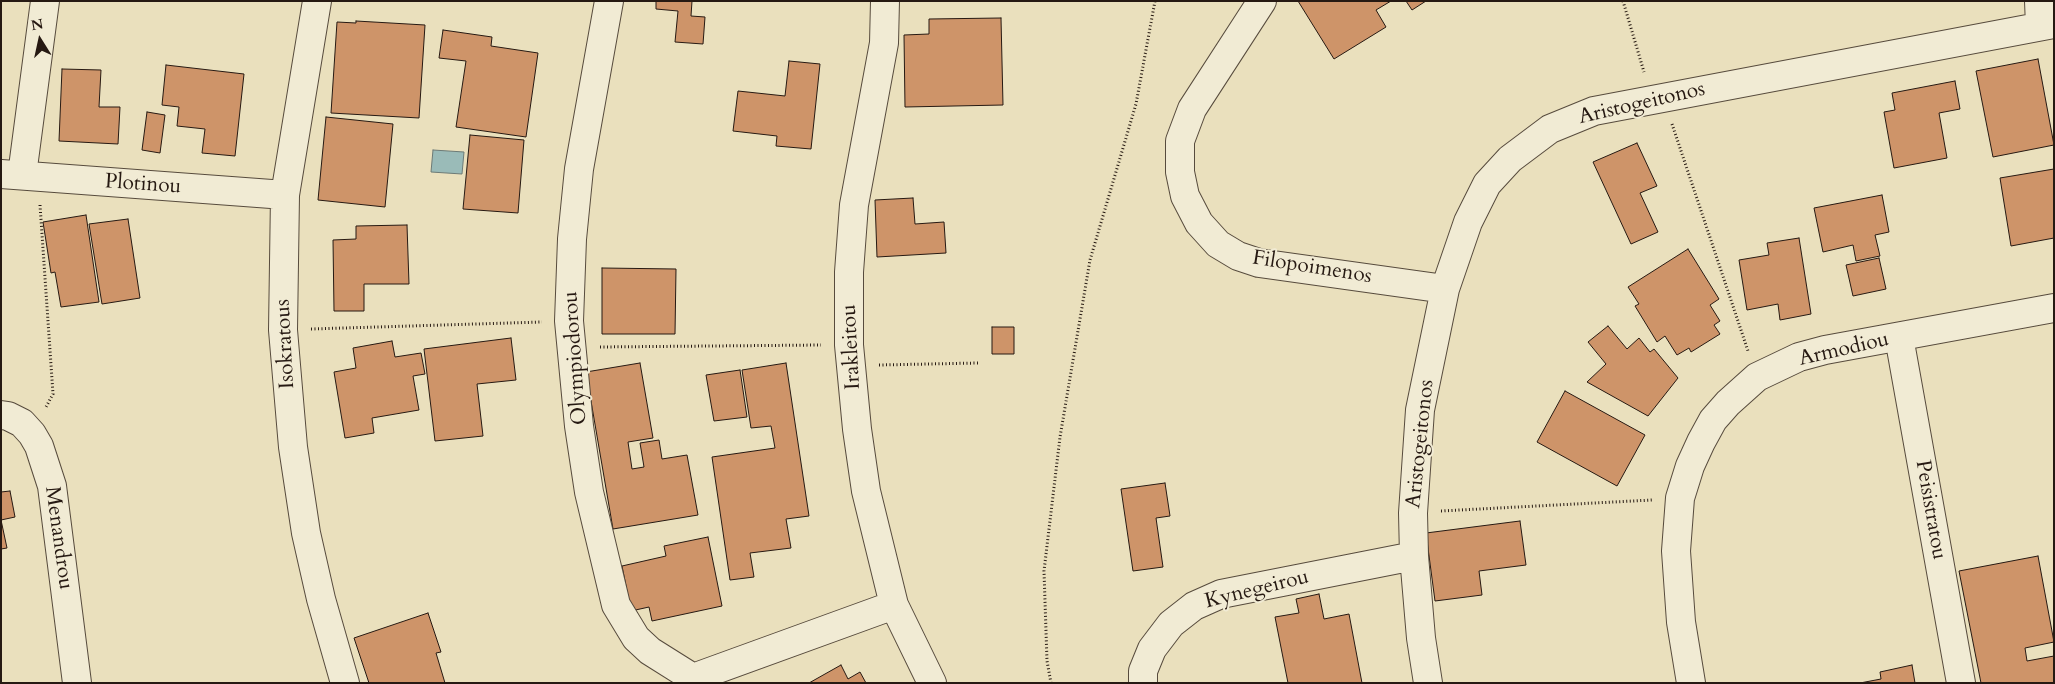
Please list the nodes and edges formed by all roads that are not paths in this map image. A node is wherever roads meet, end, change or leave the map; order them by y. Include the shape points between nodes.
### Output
1 (45, 1) edge
2 (317, 1) edge
3 (608, 1) edge
4 (885, 1) edge
5 (1262, 1) edge
6 (2044, 17) edge
7 (20, 175) edge
8 (285, 195) junction
9 (1445, 289) junction
10 (2054, 308) edge
11 (1899, 337) junction
12 (1, 415) edge
13 (1414, 556) junction
14 (894, 605) junction
15 (692, 680) edge
16 (77, 683) edge
17 (344, 683) edge
18 (932, 683) edge
19 (1143, 683) edge
20 (1428, 683) edge
21 (1692, 683) edge
22 (1961, 683) edge

1 - 7 street
2 - 8 street, Isokratous
3 - 15 street, Olympiodorou via 579,169 572,239 570,334 589,492 616,605 636,638
4 - 14 street, Irakleitou via 884,43 854,205 849,272 850,355 866,491
5 - 9 street, Filopoimenos via 1192,109 1180,141 1180,172 1186,196 1199,223 1218,244 1238,256 1259,262
6 - 9 street, Aristogeitonos via 1594,111 1550,129 1510,159 1487,184 1468,222
7 - 8 street, Plotinou
8 - 17 street, Isokratous via 282,330 294,447 306,533
9 - 13 street, Aristogeitonos via 1420,410 1413,513
10 - 11 street, Armodiou
11 - 21 street, Armodiou via 1799,358 1757,377 1713,420 1690,466 1680,498 1676,550 1681,622
11 - 22 street, Peisistratou
12 - 16 street, Menandrou via 22,423 32,434 52,486
13 - 19 street, Kynegeirou via 1221,594 1194,606 1171,624 1152,649 1143,671
13 - 20 street, Aristogeitonos
14 - 15 street, Olympiodorou
14 - 18 street, Irakleitou

